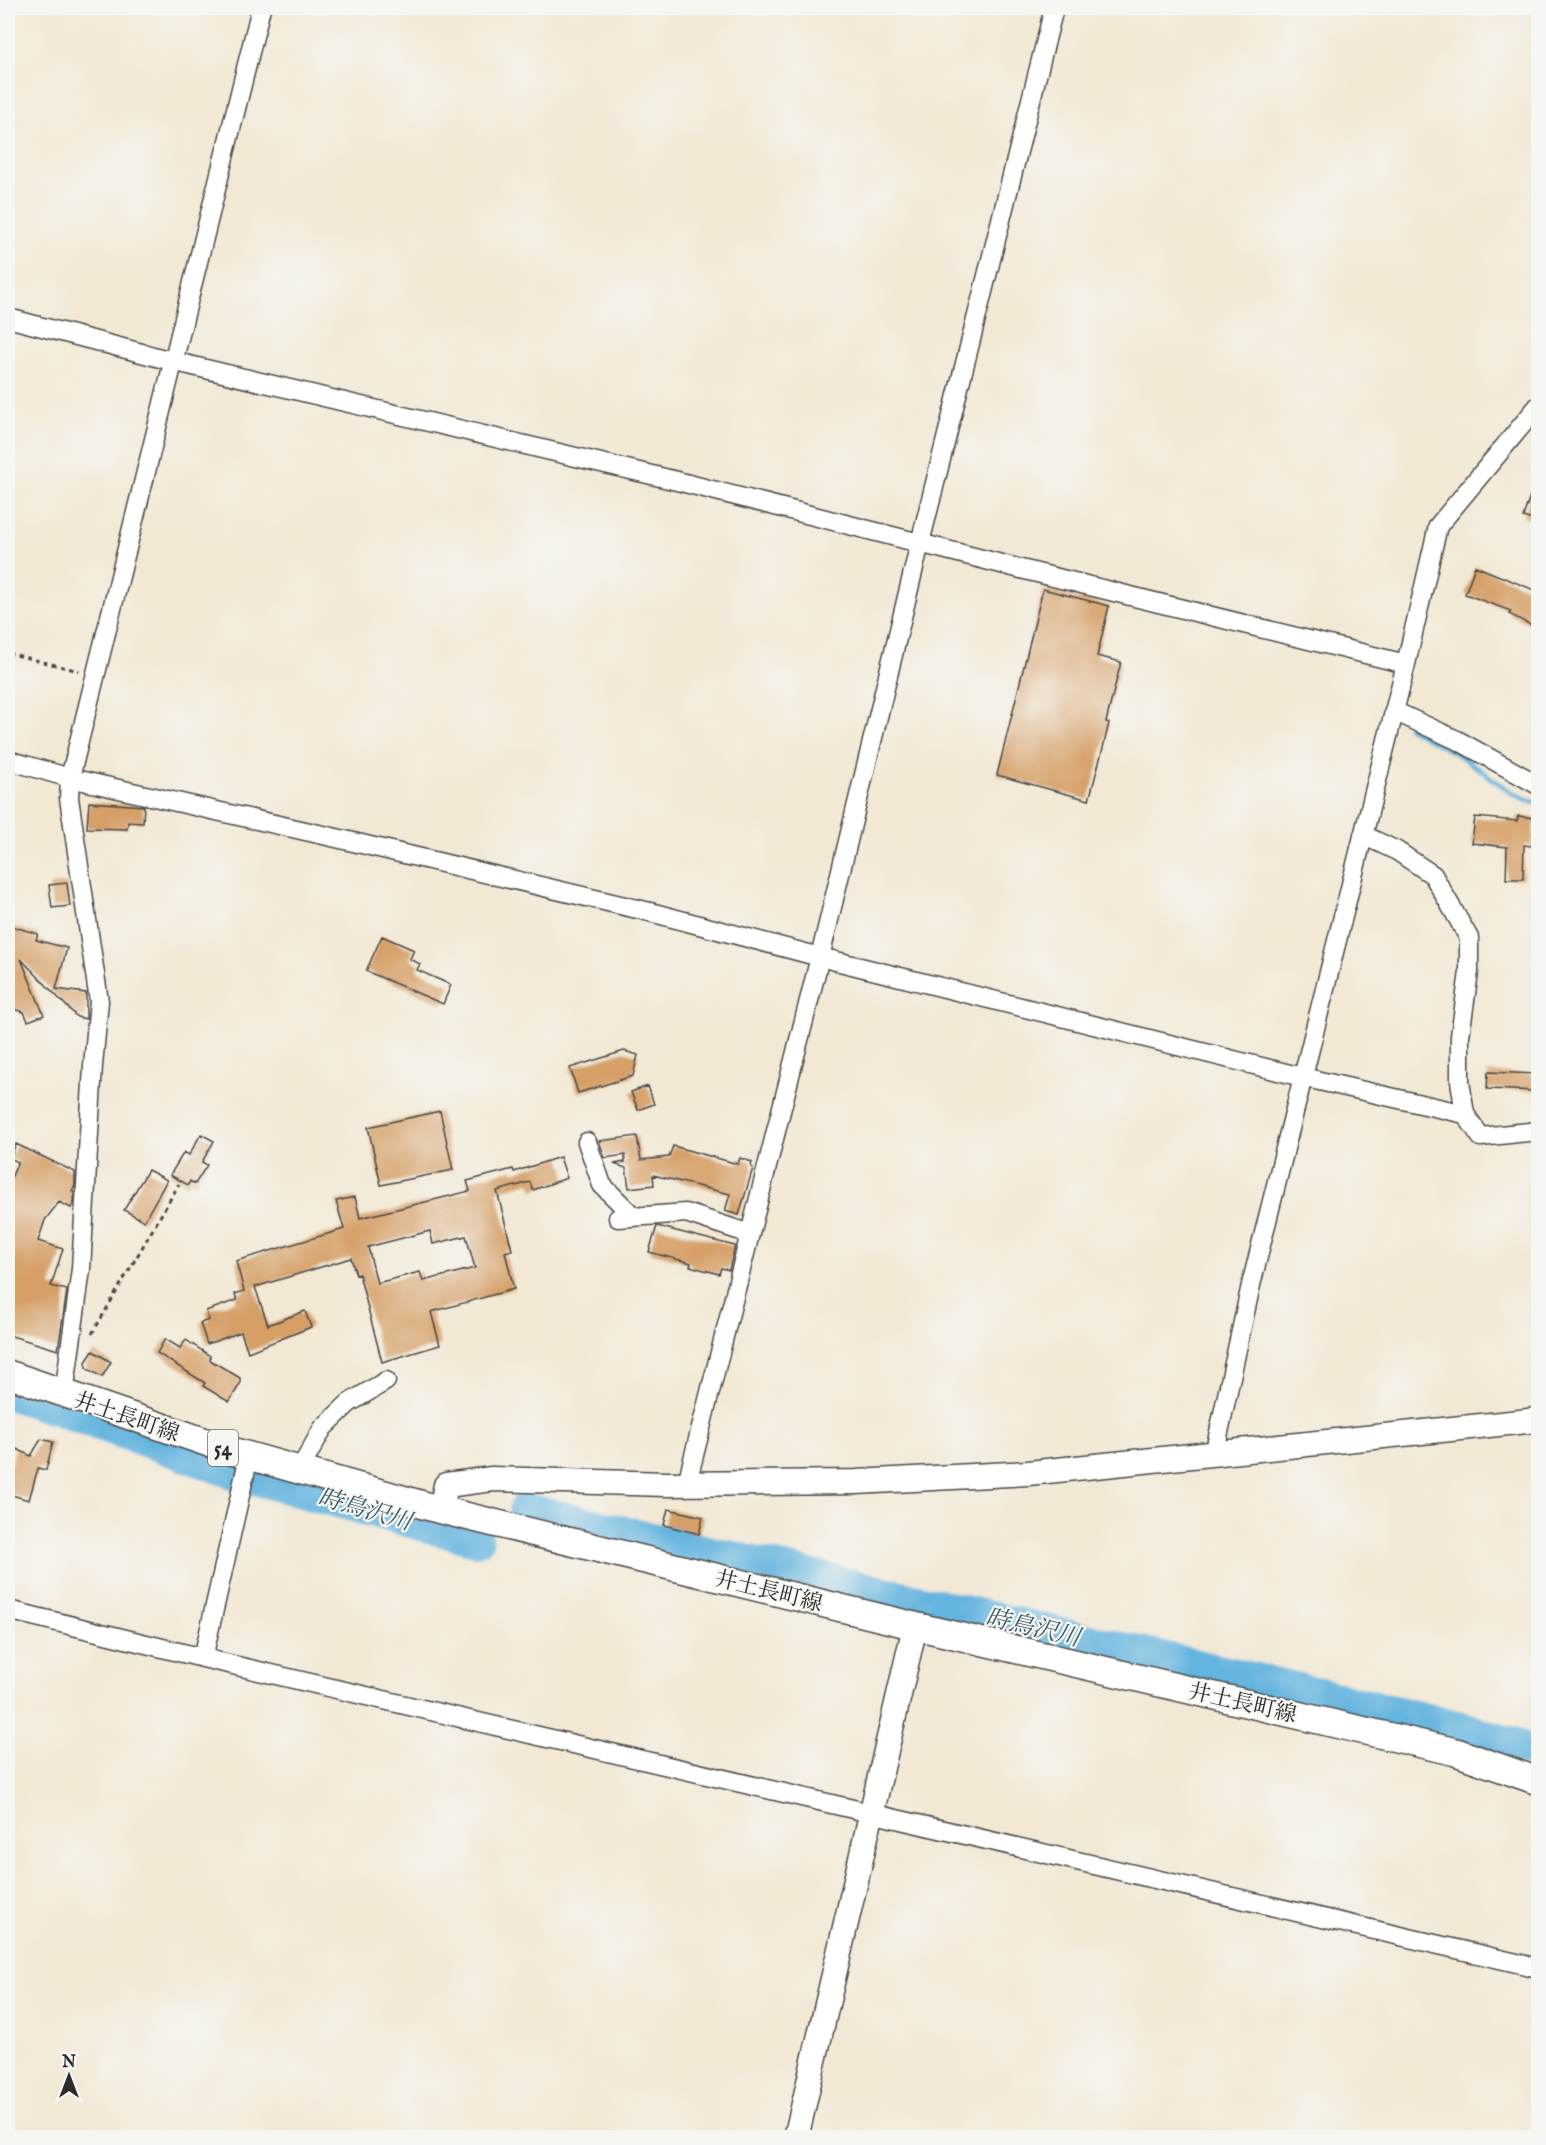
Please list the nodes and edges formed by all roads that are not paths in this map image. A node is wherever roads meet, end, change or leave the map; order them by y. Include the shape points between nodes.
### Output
1 (261, 8) edge
2 (1054, 8) edge
3 (8, 318) edge
4 (172, 361) junction
5 (1539, 406) edge
6 (920, 543) junction
7 (1406, 664) junction
8 (1394, 711) junction
9 (8, 760) edge
10 (70, 778) junction
11 (1539, 785) edge
12 (1363, 835) junction
13 (820, 957) junction
14 (1302, 1077) junction
15 (1465, 1114) junction
16 (1539, 1131) edge
17 (587, 1142) dead end
18 (750, 1234) junction
19 (8, 1374) edge
20 (386, 1381) dead end
21 (64, 1394) junction
22 (1539, 1420) edge
23 (1214, 1455) junction
24 (249, 1456) junction
25 (299, 1471) junction
26 (687, 1483) junction
27 (441, 1510) junction
28 (8, 1610) edge
29 (915, 1626) junction
30 (203, 1658) junction
31 (1539, 1781) edge
32 (872, 1814) junction
33 (1539, 1968) edge
34 (796, 2138) edge

1 - 4 street
2 - 6 street
3 - 4 street
4 - 6 street via 678,481
4 - 10 street
5 - 7 street via 1438,526
6 - 7 street
6 - 13 street
7 - 8 street
8 - 11 street
8 - 12 street
9 - 10 street
10 - 13 street via 639,909
10 - 21 street via 69,798 99,1001 81,1269
12 - 14 street
12 - 15 street via 1433,875 1469,938 1469,972 1460,1036
13 - 14 street
13 - 18 street
14 - 15 street
14 - 23 street
15 - 16 street via 1481,1137
17 - 18 street via 602,1185 626,1217 686,1214
18 - 26 street
19 - 21 main road, 井土長町線 / 54
20 - 25 street via 349,1403 323,1428
21 - 24 main road, 井土長町線 / 54
22 - 23 street
23 - 26 street via 1028,1473 856,1482
24 - 25 main road, 井土長町線 / 54
24 - 30 street
25 - 27 main road, 井土長町線 / 54
26 - 27 street via 492,1479 446,1485
27 - 29 main road, 井土長町線 / 54
28 - 30 street
29 - 31 main road, 井土長町線 / 54 via 1456,1752
29 - 32 street
30 - 32 street
32 - 33 street
32 - 34 street

